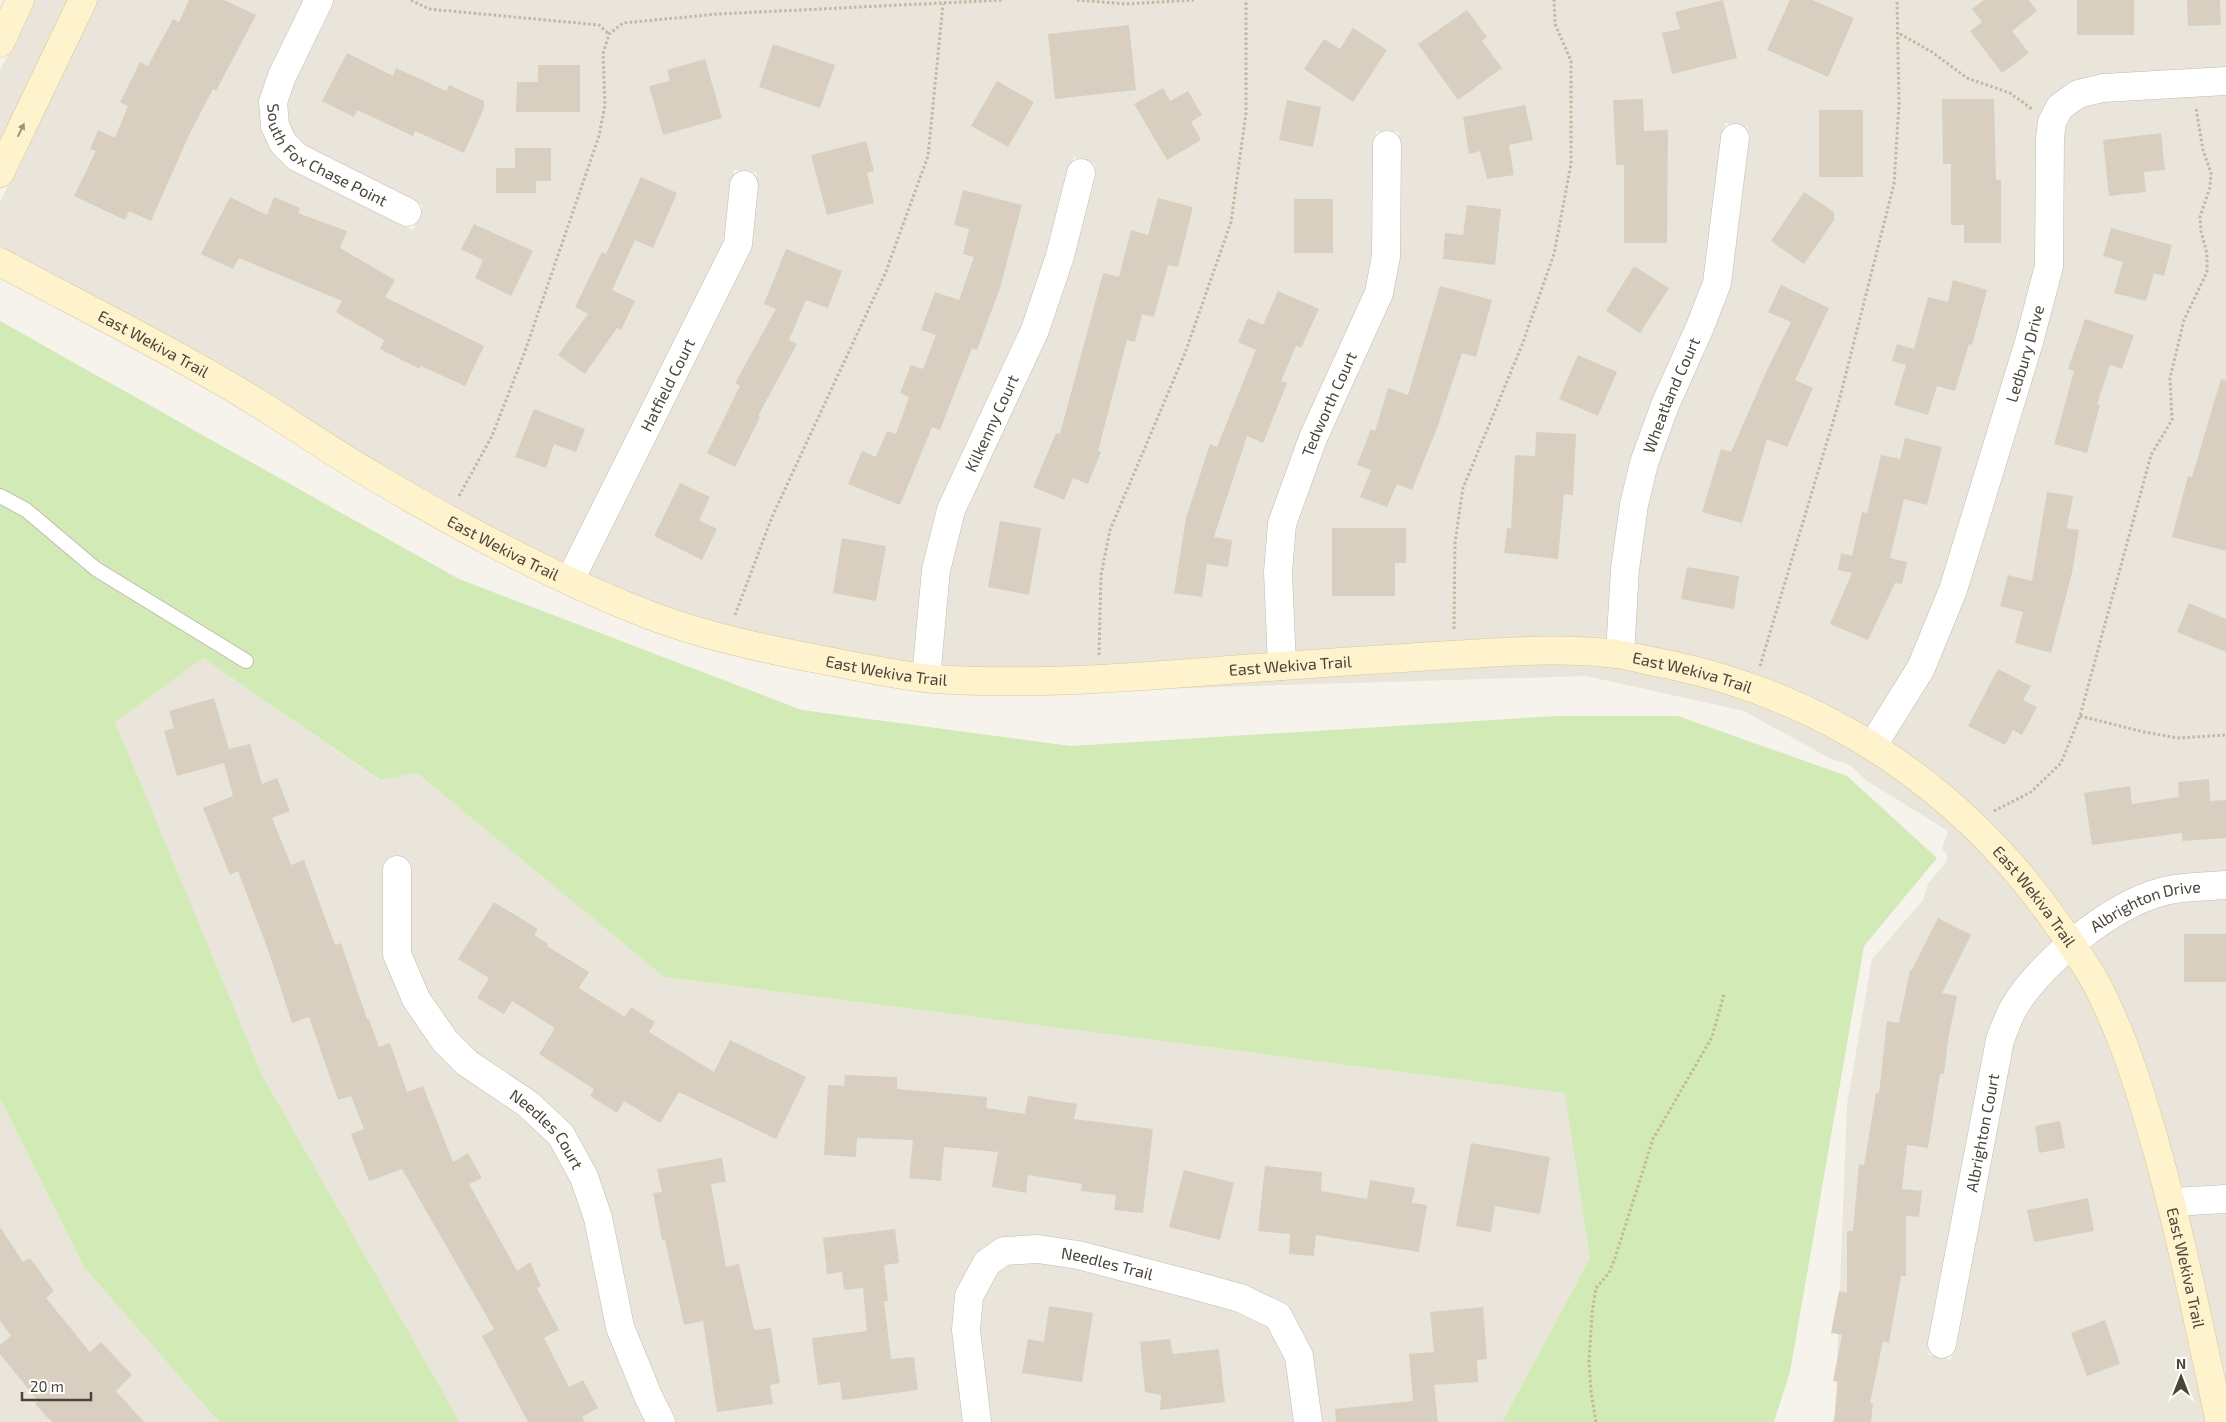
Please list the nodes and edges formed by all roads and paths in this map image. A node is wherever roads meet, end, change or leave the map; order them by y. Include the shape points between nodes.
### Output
1 (20, 0) edge
2 (83, 0) edge
3 (319, 0) edge
4 (411, 0) edge
5 (1003, 0) edge
6 (1078, 0) edge
7 (1194, 0) edge
8 (1246, 0) edge
9 (1554, 0) edge
10 (1897, 0) edge
11 (943, 4) junction
12 (1899, 33) junction
13 (609, 34) junction
14 (0, 43) edge
15 (2226, 81) edge
16 (2191, 83) junction
17 (2052, 122) junction
18 (1735, 138) dead end
19 (1387, 145) dead end
20 (1081, 173) dead end
21 (0, 174) edge
22 (744, 185) dead end
23 (408, 212) dead end
24 (0, 262) edge
25 (0, 496) edge
26 (447, 517) junction
27 (570, 580) junction
28 (726, 639) junction
29 (1454, 654) junction
30 (1620, 654) junction
31 (246, 661) dead end
32 (1282, 666) junction
33 (926, 678) junction
34 (1098, 680) junction
35 (1753, 687) junction
36 (2080, 716) junction
37 (2226, 735) edge
38 (1873, 745) junction
39 (1972, 822) junction
40 (397, 870) dead end
41 (2226, 886) edge
42 (2071, 942) junction
43 (1724, 994) dead end
44 (2226, 1199) edge
45 (2172, 1202) junction
46 (1942, 1344) dead end
47 (661, 1422) edge
48 (977, 1422) edge
49 (1308, 1422) edge
50 (1596, 1422) edge
51 (2220, 1422) edge

1 - 14 street
21 -> 2 street
3 - 23 street, South Fox Chase Point via 273,102 275,126 282,143 297,158
4 - 13 path via 429,9 599,25
5 - 11 path
6 - 7 path via 1126,4
8 - 34 path via 1246,113 1231,222 1185,353 1110,530 1101,575
9 - 29 path via 1555,24 1571,61 1571,164 1554,254 1522,345 1463,488 1456,542
10 - 12 path
11 - 13 path via 718,14 623,23
11 - 28 path via 928,156 885,274 772,517
12 - 17 path via 1932,52 1966,78 2010,93
12 - 35 path via 1900,104 1894,184 1838,405
13 - 26 path via 602,54 605,105 598,136 524,354 492,436
15 - 16 street
16 - 17 street via 2103,88 2078,94 2060,107
16 - 36 path via 2203,150 2211,173 2200,217 2207,272 2184,320 2170,378 2172,420 2151,456 2143,481
17 - 38 street, Ledbury Drive via 2049,266 2029,342 1953,590 1921,668
18 - 30 street, Wheatland Court via 1716,283 1665,405 1644,463 1634,505 1625,569
19 - 32 street, Tedworth Court via 1386,256 1379,293 1313,438 1282,524 1278,572
20 - 33 street, Kilkenny Court via 1060,256 1035,330 951,510 936,570
22 - 27 street, Hatfield Court via 738,244
24 - 26 street, East Wekiva Trail via 222,381 374,477
25 - 31 lane via 26,510 96,569
26 - 27 street, East Wekiva Trail
27 - 28 street, East Wekiva Trail via 652,616
28 - 33 street, East Wekiva Trail
29 - 30 street, East Wekiva Trail via 1550,650
29 - 32 street, East Wekiva Trail
30 - 35 street, East Wekiva Trail
32 - 34 street, East Wekiva Trail
33 - 34 street, East Wekiva Trail via 1031,682
35 - 38 street, East Wekiva Trail
36 - 37 path via 2178,738
36 - 39 path via 2061,763 2030,792
38 - 39 street, East Wekiva Trail via 1938,792
39 - 42 street, East Wekiva Trail via 2042,902
40 - 47 street, Needles Court via 397,954 416,999 444,1041 468,1063 528,1104 561,1135 584,1177 598,1218 620,1327
41 - 42 street, Albrighton Drive via 2162,891 2131,903
42 - 45 street, East Wekiva Trail via 2100,991 2125,1050
42 - 46 street, Albrighton Court via 2013,1009 2000,1040
43 - 50 path via 1712,1037 1653,1138 1615,1258 1609,1273 1596,1288 1589,1360
44 - 45 street
45 - 51 street, East Wekiva Trail
48 - 49 street, Needles Trail via 966,1330 969,1296 987,1263 1004,1251 1038,1249 1193,1284 1240,1298 1278,1316 1299,1356

